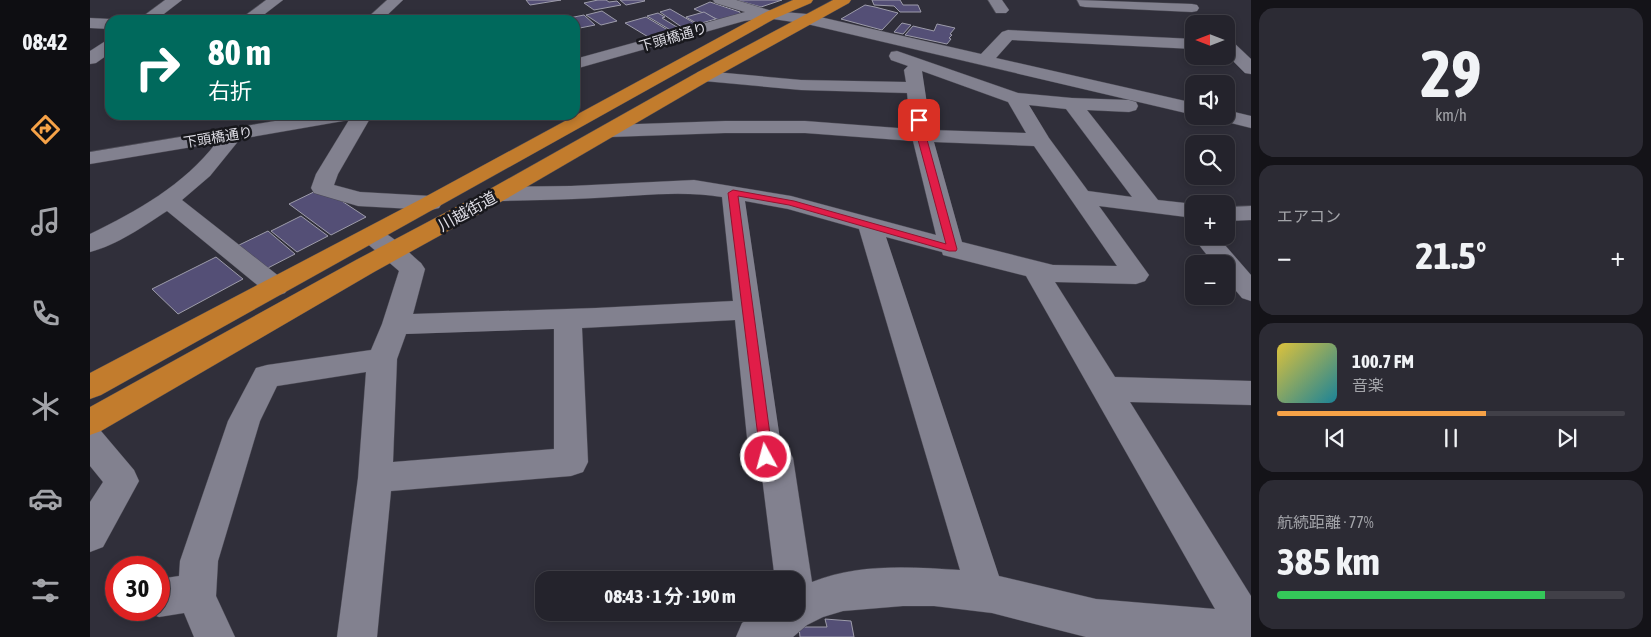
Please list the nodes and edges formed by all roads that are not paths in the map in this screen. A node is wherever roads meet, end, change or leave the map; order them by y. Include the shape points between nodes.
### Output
1 (175, 0) edge
2 (276, 0) edge
3 (396, 0) edge
4 (720, 0) edge
5 (844, 0) edge
6 (1084, 0) edge
7 (1193, 9) edge
8 (153, 15) edge
9 (255, 15) edge
10 (379, 15) edge
11 (771, 15) junction
12 (803, 15) edge
13 (90, 23) edge
14 (105, 24) edge
15 (1185, 44) edge
16 (1251, 44) edge
17 (1235, 45) edge
18 (105, 48) edge
19 (1235, 54) edge
20 (90, 59) edge
21 (912, 60) junction
22 (985, 60) junction
23 (580, 63) edge
24 (1251, 69) edge
25 (704, 76) junction
26 (914, 88) junction
27 (1015, 98) junction
28 (1072, 104) junction
29 (1185, 107) edge
30 (1185, 108) edge
31 (1251, 114) edge
32 (1235, 115) edge
33 (1235, 118) edge
34 (316, 120) edge
35 (359, 120) edge
36 (1251, 122) edge
37 (610, 131) junction
38 (233, 134) junction
39 (922, 136) junction
40 (1040, 140) junction
41 (90, 158) edge
42 (733, 193) junction
43 (498, 194) junction
44 (1080, 197) junction
45 (168, 200) junction
46 (432, 203) junction
47 (1150, 205) junction
48 (1251, 213) edge
49 (1185, 214) edge
50 (1235, 214) edge
51 (870, 224) junction
52 (90, 244) edge
53 (382, 244) junction
54 (1212, 245) edge
55 (952, 249) junction
56 (1035, 270) junction
57 (276, 287) junction
58 (1251, 292) edge
59 (748, 310) junction
60 (568, 319) junction
61 (396, 324) junction
62 (382, 359) junction
63 (90, 387) edge
64 (1106, 390) junction
65 (1251, 394) edge
66 (90, 422) edge
67 (90, 441) edge
68 (375, 478) junction
69 (90, 536) edge
70 (792, 571) edge
71 (197, 592) junction
72 (986, 593) junction
73 (170, 596) edge
74 (805, 598) edge
75 (778, 621) edge
76 (1251, 632) edge
77 (215, 637) edge
78 (356, 637) edge
79 (756, 637) edge

1 - 8 street
2 - 9 street
3 - 10 street
4 - 11 street
5 - 12 highway, 川越街道
6 - 7 street via 1085,3
11 - 12 street
11 - 23 street, 下頭橋通り via 743,17
11 - 46 highway, 川越街道
12 - 21 street
12 - 22 street
12 - 25 highway, 川越街道
13 - 14 street
15 - 22 street via 1008,35
16 - 17 street
18 - 20 street
19 - 24 street
21 - 26 street
21 - 27 street
22 - 29 street
25 - 26 street via 801,85
25 - 37 highway, 川越街道
26 - 39 street
27 - 28 street
27 - 40 street
28 - 30 street
28 - 47 street
31 - 32 street
33 - 36 street
34 - 38 street, 下頭橋通り
35 - 46 street via 322,188 358,199
37 - 39 street via 805,127
37 - 43 highway, 川越街道
38 - 41 street, 下頭橋通り
38 - 45 street via 217,157
39 - 40 street
39 - 55 street
40 - 44 street
42 - 43 street via 685,187
42 - 51 street via 791,203
42 - 59 street
43 - 53 highway, 川越街道
44 - 47 street
44 - 56 street via 1136,275
45 - 52 street
45 - 57 street
46 - 53 highway, 川越街道
47 - 49 street
48 - 50 street
51 - 55 street
51 - 72 street
53 - 57 highway, 川越街道
53 - 61 street via 412,270
53 - 66 highway, 川越街道
54 - 58 street
55 - 56 street
56 - 64 street
57 - 63 highway, 川越街道
59 - 60 street
59 - 70 street via 766,457 776,458
60 - 61 street
60 - 68 street via 571,462
61 - 62 street
62 - 68 street
62 - 71 street via 267,376 244,421 229,466 199,561
64 - 65 street
64 - 76 street
67 - 69 street via 122,481
68 - 78 street
71 - 73 street
71 - 77 street
72 - 74 street via 959,589 863,588
72 - 76 street via 1094,619
75 - 79 street via 770,630

